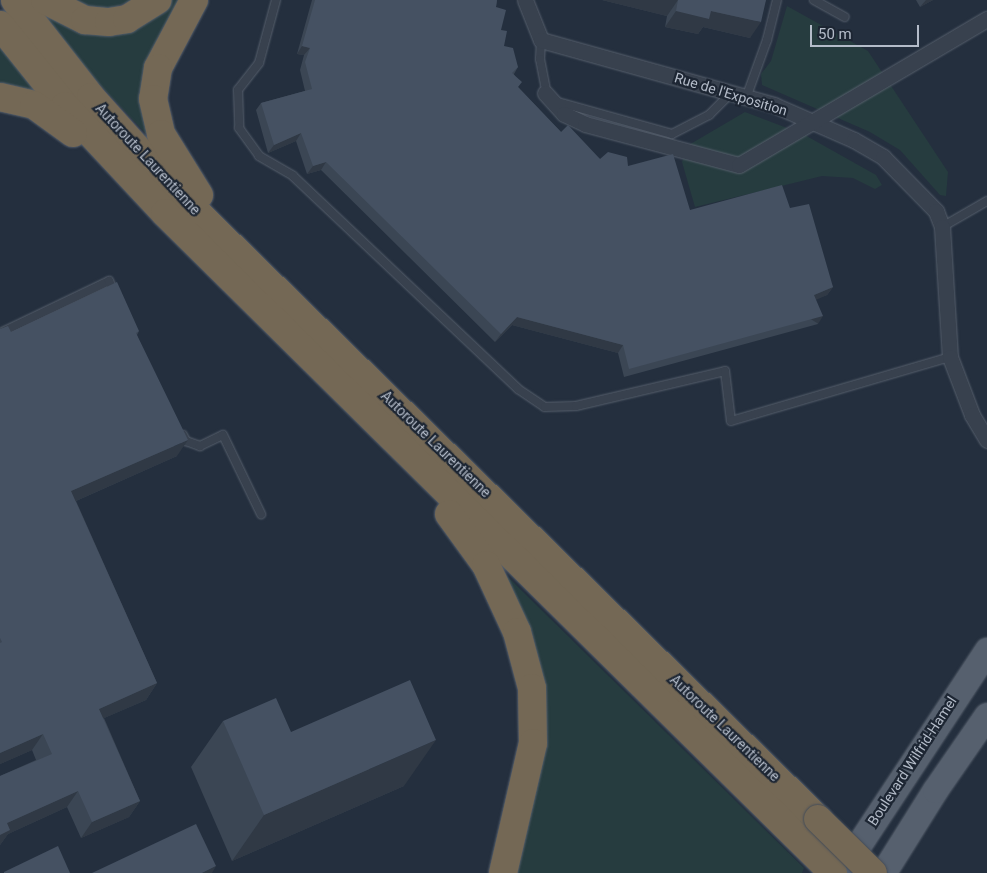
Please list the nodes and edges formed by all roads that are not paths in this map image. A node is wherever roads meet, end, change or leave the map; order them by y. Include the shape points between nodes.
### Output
1 (15, 0) edge
2 (45, 0) edge
3 (156, 0) edge
4 (194, 0) edge
5 (276, 0) edge
6 (525, 0) edge
7 (777, 0) edge
8 (814, 0) edge
9 (845, 17) dead end
10 (987, 19) edge
11 (0, 25) edge
12 (541, 40) junction
13 (545, 93) junction
14 (739, 95) junction
15 (0, 97) edge
16 (815, 122) junction
17 (121, 167) junction
18 (987, 201) edge
19 (942, 227) junction
20 (240, 254) junction
21 (121, 306) edge
22 (0, 333) edge
23 (950, 357) junction
24 (179, 428) edge
25 (987, 440) edge
26 (403, 450) junction
27 (261, 514) dead end
28 (987, 650) edge
29 (987, 715) edge
30 (503, 873) edge
31 (833, 873) edge
32 (840, 873) edge
33 (874, 873) edge
34 (883, 873) edge

1 - 20 highway, Autoroute Laurentienne via 103,111 179,195
2 - 3 highway via 85,20 109,22 127,19
4 - 20 highway via 158,68 154,83 155,113 172,156
5 - 23 lane via 259,63 238,90 239,128 259,156 293,176 518,389 545,407 576,406 725,371 731,421
6 - 12 street
7 - 14 lane via 767,40
8 - 9 lane
10 - 16 street
11 - 17 highway, Autoroute Laurentienne via 65,106
12 - 13 lane
12 - 14 street, Rue de l'Exposition
13 - 14 lane via 578,109 672,134
13 - 16 street via 564,114 585,124 739,166
14 - 16 street, Rue de l'Exposition
15 - 17 highway via 16,99 48,112 94,153
16 - 19 street, Rue de l'Exposition via 883,157 936,211
17 - 26 highway, Autoroute Laurentienne
18 - 19 lane
19 - 23 street, Rue de l'Exposition
20 - 33 highway, Autoroute Laurentienne, bridge
21 - 22 lane via 109,281
23 - 25 street, Rue de l'Exposition via 972,415
24 - 27 lane via 186,441 200,446 223,435
26 - 30 highway via 486,565 517,632 532,688 533,743
26 - 31 highway, Autoroute Laurentienne
28 - 32 main road, Boulevard Wilfrid-Hamel
29 - 34 main road via 934,790

